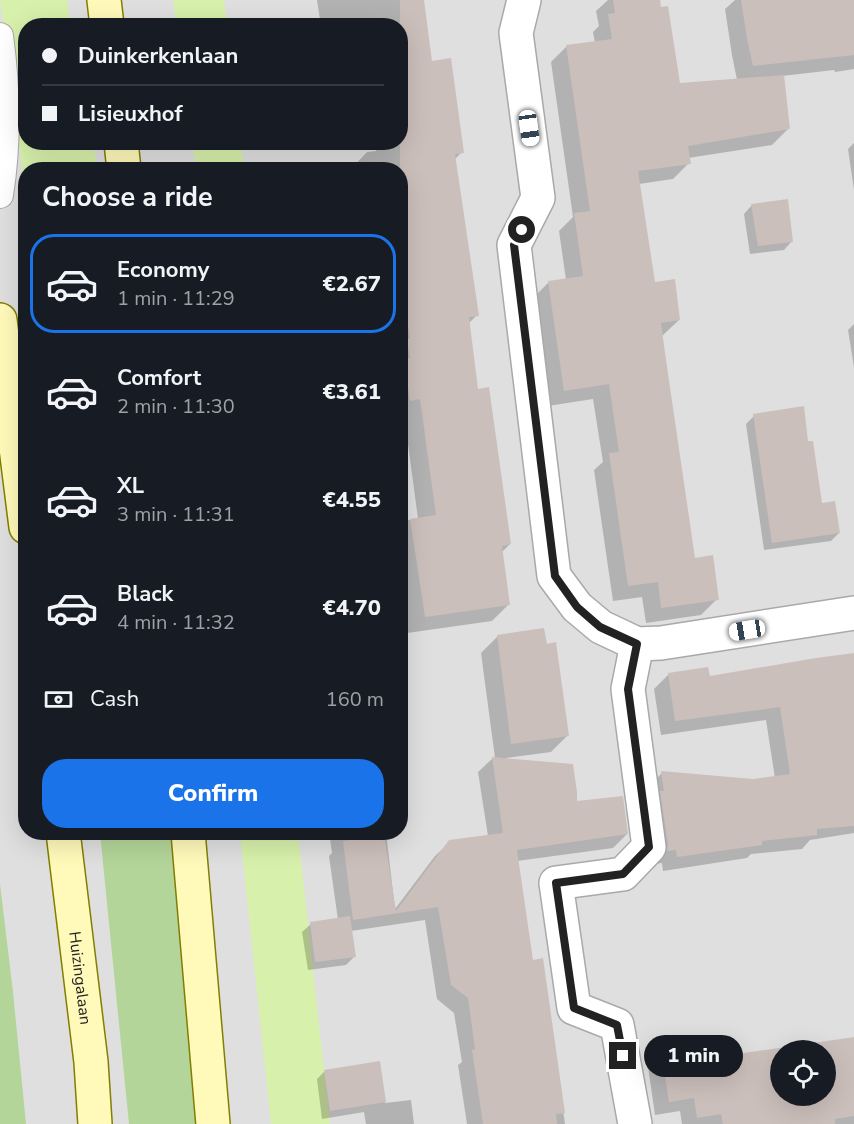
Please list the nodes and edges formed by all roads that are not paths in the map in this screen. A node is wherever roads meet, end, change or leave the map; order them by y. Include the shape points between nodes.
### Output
1 (104, 0) edge
2 (524, 0) edge
3 (106, 18) edge
4 (0, 36) edge
5 (0, 195) edge
6 (0, 320) edge
7 (18, 463) edge
8 (854, 614) edge
9 (637, 644) junction
10 (64, 840) edge
11 (190, 840) edge
12 (95, 1124) edge
13 (213, 1124) edge
14 (634, 1124) edge

1 - 3 main road
2 - 9 street via 516,33 538,198 514,245 555,576 577,607 600,627
4 - 5 lane via 4,71 4,167
6 - 7 main road
8 - 9 street
9 - 14 street via 628,689 649,847 623,874 556,883 574,1008 617,1025
10 - 12 main road, Huizingalaan
11 - 13 main road

